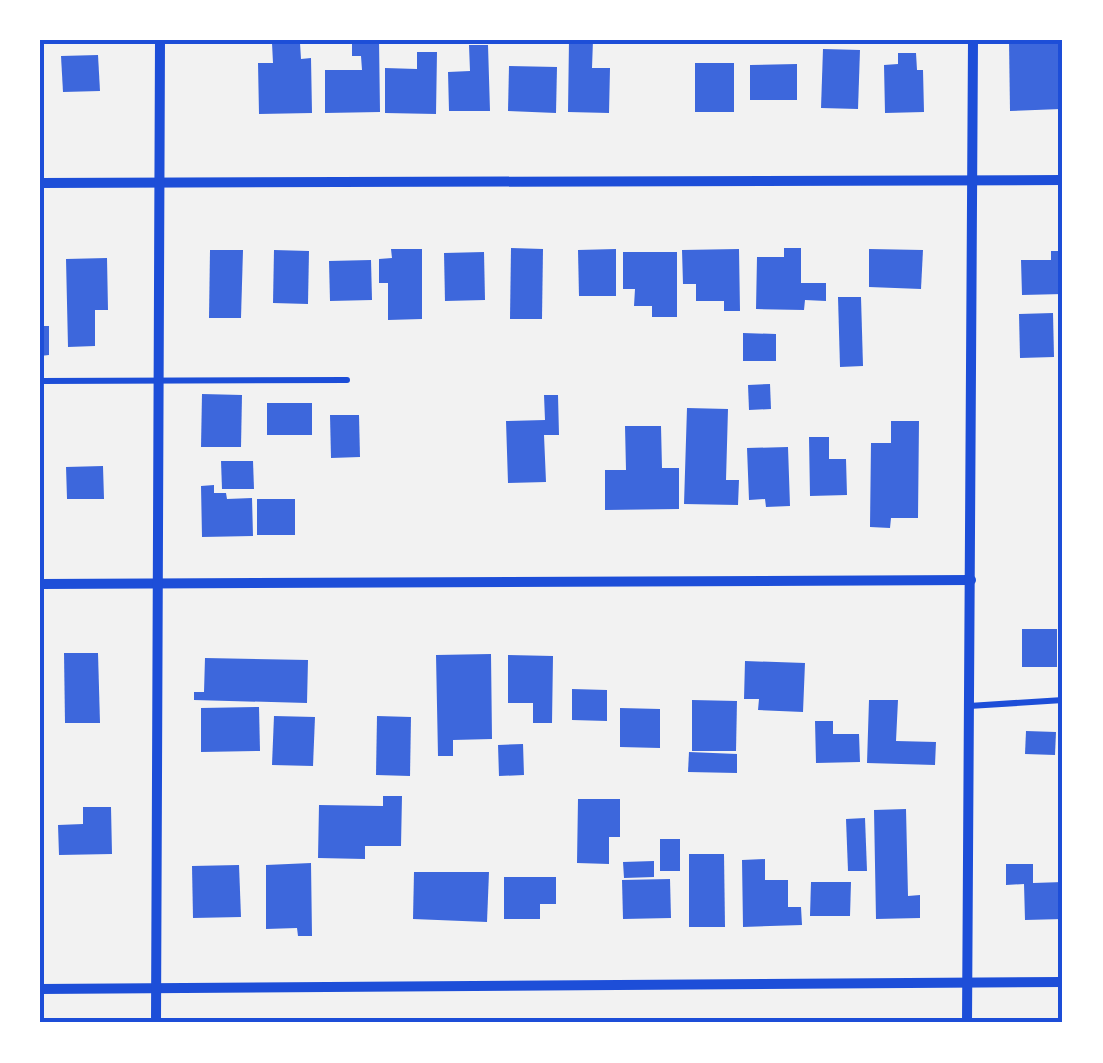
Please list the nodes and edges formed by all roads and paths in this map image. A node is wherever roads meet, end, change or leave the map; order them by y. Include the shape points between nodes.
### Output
1 (160, 40) edge
2 (973, 40) edge
3 (1063, 180) edge
4 (160, 182) junction
5 (972, 182) junction
6 (40, 183) edge
7 (158, 380) junction
8 (347, 380) dead end
9 (40, 382) edge
10 (970, 580) junction
11 (40, 584) edge
12 (158, 584) junction
13 (1063, 700) edge
14 (970, 706) junction
15 (967, 982) junction
16 (1063, 982) edge
17 (156, 988) junction
18 (40, 989) edge
19 (156, 1023) edge
20 (967, 1023) edge

1 - 4 street
2 - 5 street
3 - 5 street
4 - 5 street
4 - 6 street
4 - 7 street
5 - 10 street
7 - 8 lane
7 - 9 lane
7 - 12 street
10 - 12 street
10 - 14 street
11 - 12 street
12 - 17 street
13 - 14 lane
14 - 15 street
15 - 16 street
15 - 17 street
15 - 20 street
17 - 18 street
17 - 19 street

